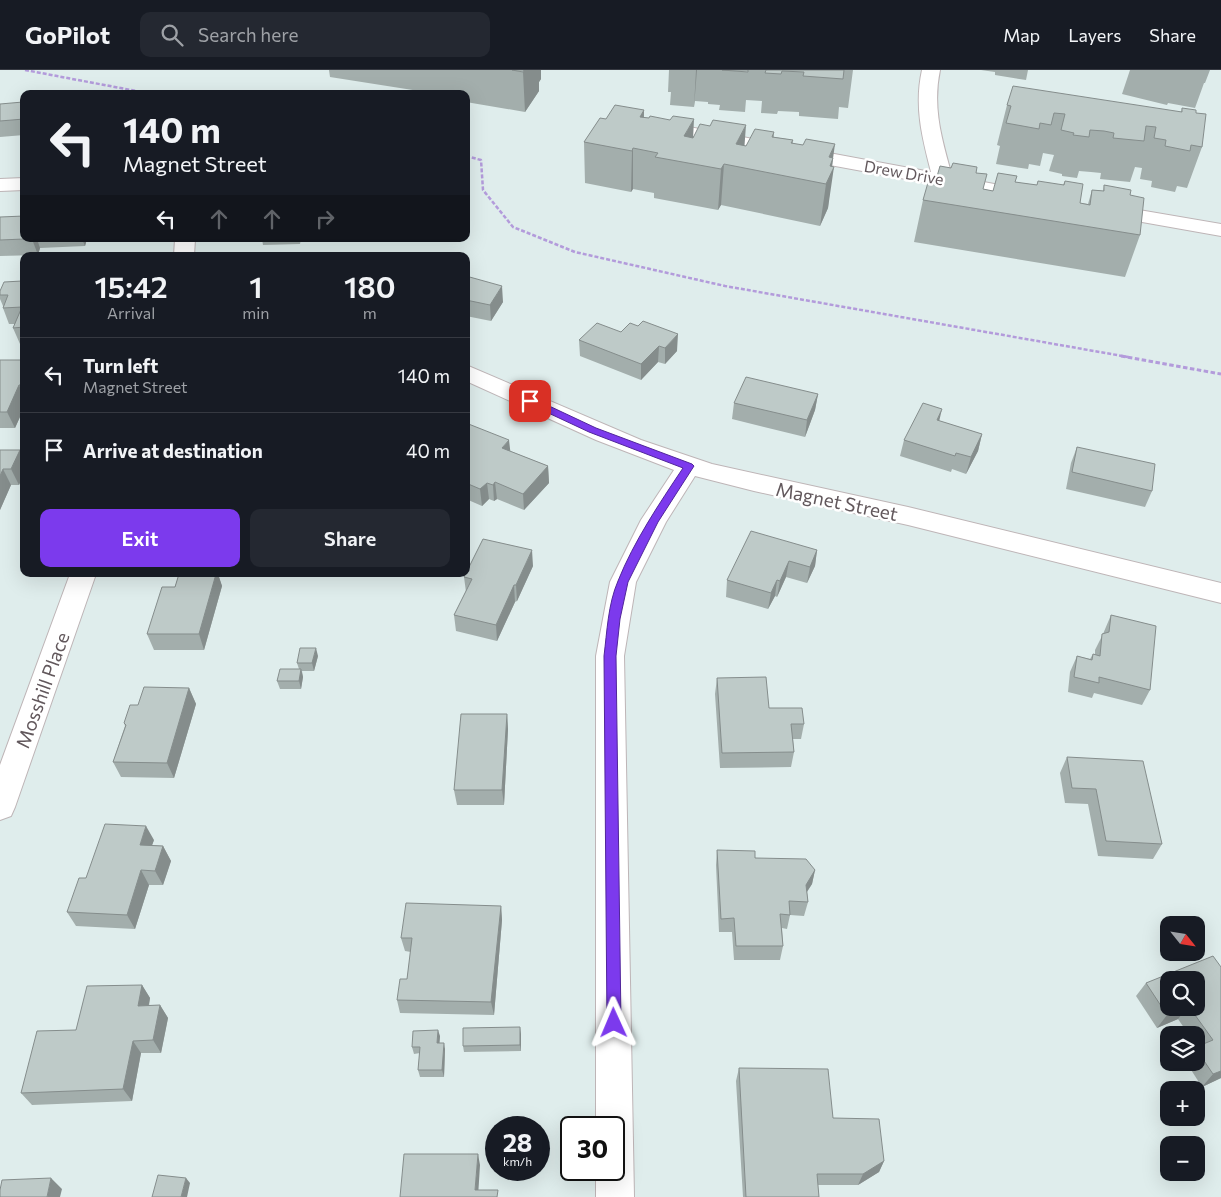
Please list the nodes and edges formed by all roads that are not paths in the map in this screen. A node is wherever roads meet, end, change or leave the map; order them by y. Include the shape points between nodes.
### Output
1 (931, 70) edge
2 (647, 125) edge
3 (943, 179) junction
4 (20, 184) edge
5 (0, 185) edge
6 (1050, 200) edge
7 (1088, 207) edge
8 (1221, 230) edge
9 (470, 374) edge
10 (689, 466) junction
11 (82, 577) edge
12 (1221, 593) edge
13 (0, 807) edge
14 (616, 1197) edge

1 - 3 street via 926,114
2 - 3 street, Drew Drive
3 - 6 street, Drew Drive
4 - 5 street
7 - 8 street
9 - 10 street, Magnet Street via 593,430
10 - 12 street, Magnet Street via 760,485 1000,537
10 - 14 street via 654,520 623,582 610,656
11 - 13 street, Mosshill Place

